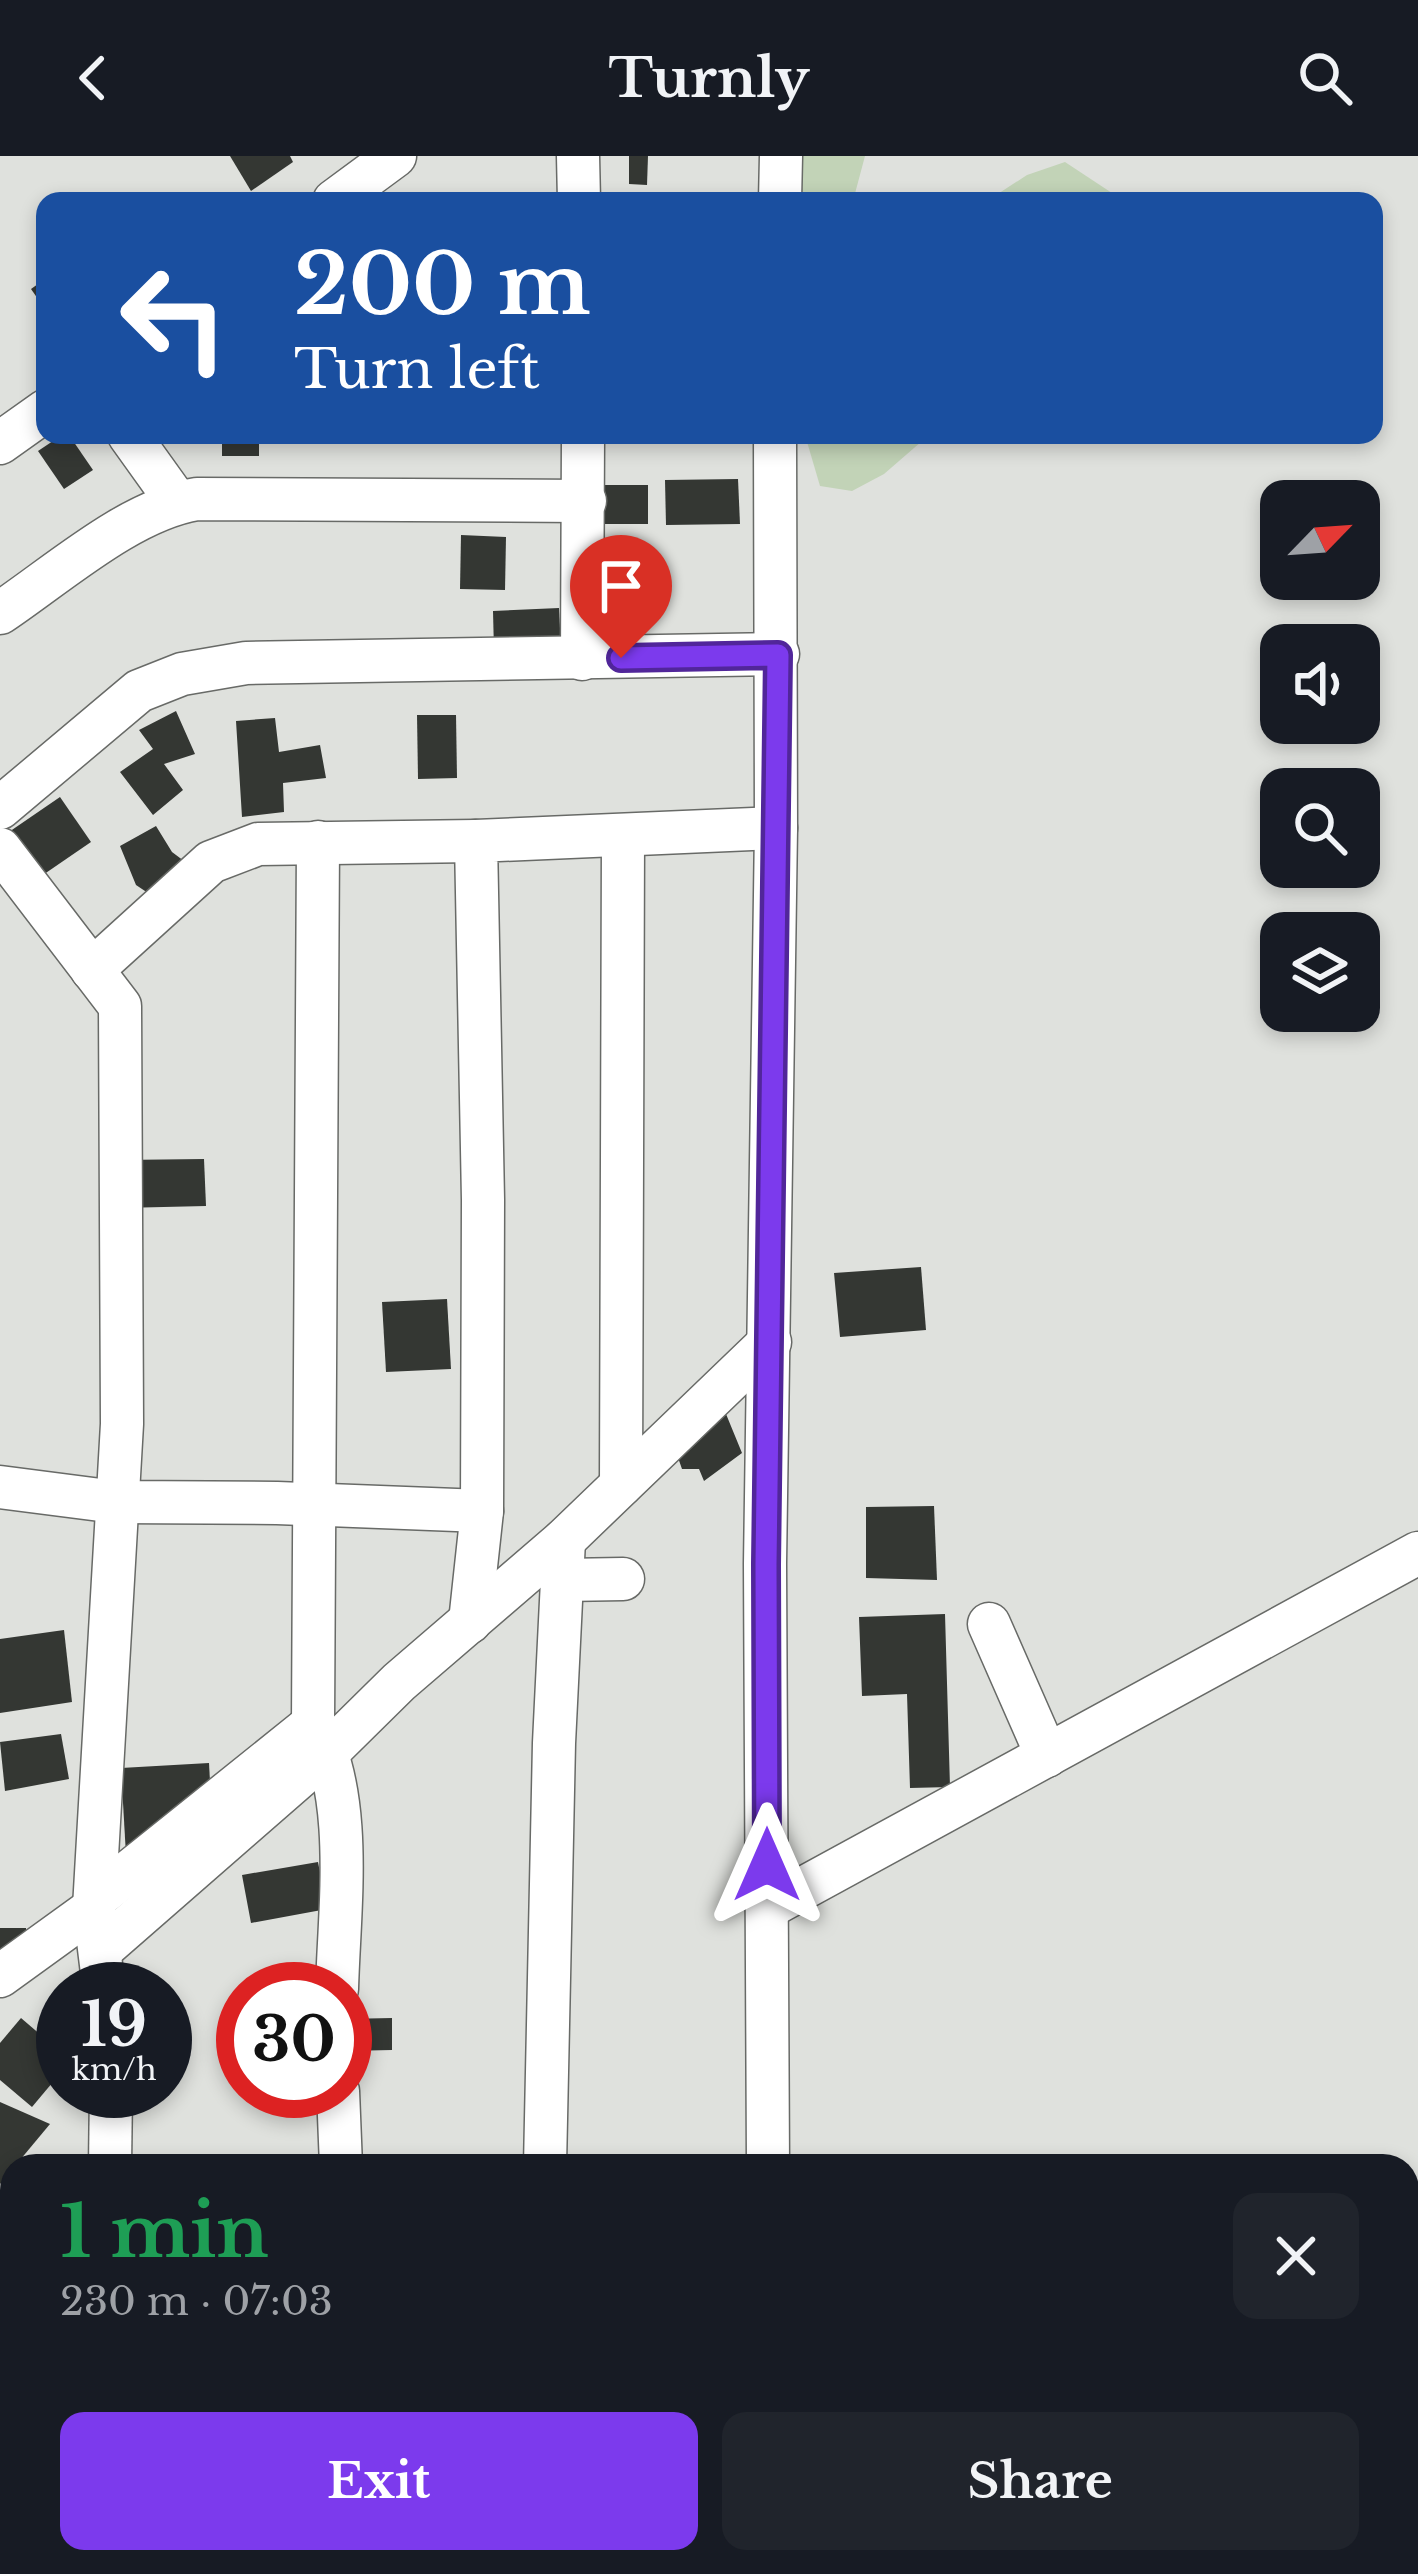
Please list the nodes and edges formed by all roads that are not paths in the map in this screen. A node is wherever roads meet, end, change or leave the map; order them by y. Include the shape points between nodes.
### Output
1 (395, 156) edge
2 (578, 156) edge
3 (781, 156) edge
4 (346, 192) edge
5 (579, 192) edge
6 (780, 192) edge
7 (36, 417) edge
8 (0, 443) edge
9 (136, 444) edge
10 (583, 444) edge
11 (775, 444) edge
12 (585, 501) junction
13 (178, 502) junction
14 (0, 614) edge
15 (778, 655) junction
16 (582, 659) junction
17 (0, 808) edge
18 (776, 828) junction
19 (623, 836) junction
20 (476, 841) junction
21 (318, 842) junction
22 (0, 848) edge
23 (92, 970) junction
24 (770, 1342) junction
25 (621, 1485) junction
26 (0, 1486) edge
27 (116, 1502) junction
28 (316, 1505) junction
29 (482, 1511) junction
30 (1418, 1553) edge
31 (564, 1560) junction
32 (623, 1579) dead end
33 (472, 1607) junction
34 (989, 1624) dead end
35 (321, 1736) junction
36 (1047, 1756) junction
37 (767, 1908) junction
38 (98, 1934) edge
39 (338, 1962) edge
40 (0, 1976) edge
41 (111, 2118) edge
42 (339, 2118) edge
43 (110, 2154) edge
44 (341, 2154) edge
45 (545, 2154) edge
46 (768, 2154) edge

1 - 4 street
2 - 5 street
3 - 6 street
7 - 8 street
9 - 13 street
10 - 12 street
11 - 15 street
12 - 13 street
12 - 16 street
13 - 14 street via 130,524
15 - 16 street
15 - 18 street
16 - 17 street via 246,663 182,674 139,692
18 - 19 street
18 - 24 street
19 - 20 street
19 - 25 street
20 - 21 street
20 - 29 street
21 - 23 street via 258,844 211,862
21 - 28 street
22 - 23 street
23 - 27 street via 120,1006
24 - 25 street
24 - 37 street
25 - 31 street
26 - 27 street
27 - 28 street
27 - 38 street
28 - 29 street
28 - 35 street
29 - 33 street
30 - 36 street
31 - 32 street
31 - 33 street
31 - 45 street
33 - 35 street via 399,1682
34 - 36 street
35 - 38 street
35 - 39 street via 340,1846
36 - 37 street
37 - 46 street
38 - 40 street
41 - 43 street
42 - 44 street

